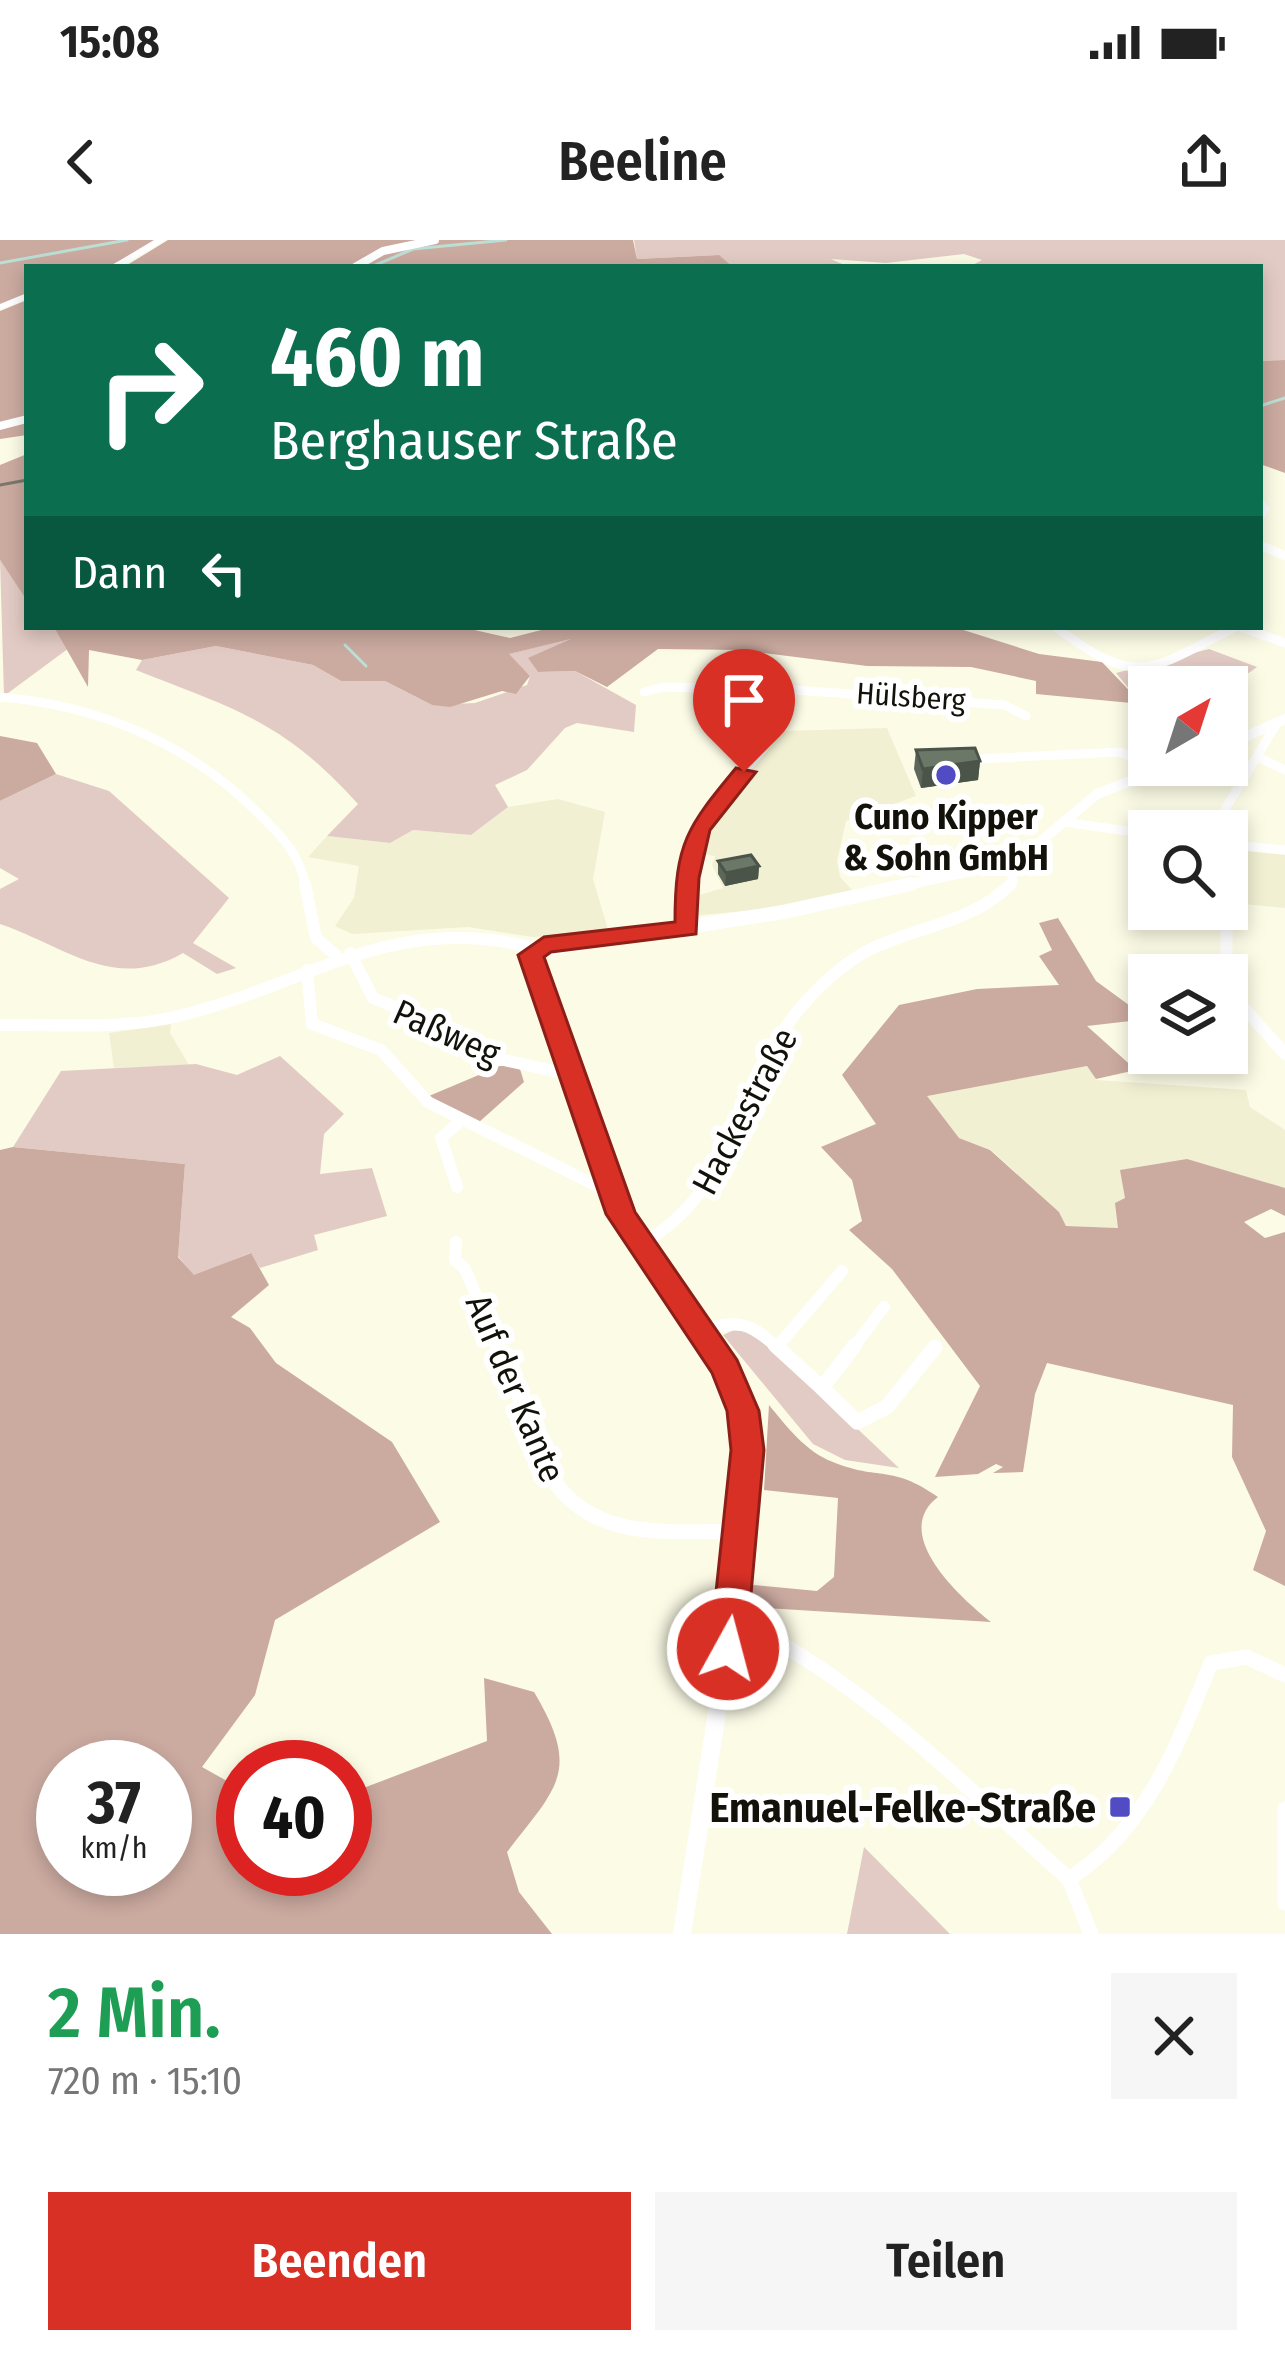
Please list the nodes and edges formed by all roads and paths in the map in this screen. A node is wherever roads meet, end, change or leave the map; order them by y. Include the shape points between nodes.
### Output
1 (161, 240) edge
2 (435, 240) edge
3 (119, 264) edge
4 (360, 264) edge
5 (1060, 630) edge
6 (1231, 630) edge
7 (1247, 630) edge
8 (1285, 643) edge
9 (794, 690) junction
10 (644, 692) dead end
11 (0, 697) edge
12 (1026, 716) dead end
13 (1281, 721) edge
14 (1248, 736) edge
15 (1128, 756) edge
16 (1258, 757) junction
17 (976, 759) edge
18 (1285, 770) edge
19 (1128, 782) edge
20 (1224, 810) edge
21 (1063, 822) junction
22 (1128, 832) edge
23 (1248, 846) edge
24 (1285, 850) edge
25 (1009, 861) junction
26 (687, 928) junction
27 (535, 948) junction
28 (344, 955) junction
29 (307, 970) junction
30 (1248, 1013) edge
31 (0, 1025) edge
32 (1285, 1054) edge
33 (572, 1075) junction
34 (463, 1120) junction
35 (457, 1187) dead end
36 (611, 1192) junction
37 (456, 1242) dead end
38 (640, 1244) junction
39 (842, 1270) dead end
40 (884, 1307) dead end
41 (700, 1331) junction
42 (777, 1347) junction
43 (935, 1347) dead end
44 (822, 1388) junction
45 (741, 1532) junction
46 (732, 1618) junction
47 (1285, 1675) edge
48 (1285, 1809) edge
49 (1070, 1879) junction
50 (1285, 1904) edge
51 (682, 1934) edge
52 (1091, 1934) edge

1 - 3 main road
2 - 4 street
5 - 6 street via 1126,669
7 - 8 street
9 - 10 street, Hülsberg
9 - 12 street, Hülsberg via 1005,704
9 - 26 street via 779,734 698,829
11 - 28 street, Paßweg via 49,701 117,723 217,772 299,856 316,938
13 - 14 street
13 - 16 street
15 - 17 street
16 - 18 street
16 - 20 street
19 - 21 street
21 - 22 street
21 - 25 street
23 - 24 street
25 - 26 street
25 - 38 street, Hackestraße via 1013,882 993,902 873,948 827,980 775,1042 686,1219
26 - 27 street
27 - 28 street via 476,933
27 - 33 street via 531,958
28 - 29 street
28 - 33 street, Paßweg via 373,998 499,1059
29 - 31 street via 167,1019
29 - 34 street via 312,1024 382,1050 428,1102
30 - 32 street
33 - 36 street
34 - 35 street via 441,1138
34 - 36 street
36 - 38 street
37 - 45 street, Auf der Kante via 455,1260 572,1506 618,1526
38 - 41 street
39 - 42 street
40 - 44 street
41 - 42 street via 745,1320
41 - 45 street via 743,1411
42 - 44 street
43 - 44 street via 887,1407 857,1422
45 - 46 street
46 - 49 street via 794,1647 882,1714
46 - 51 street
47 - 49 street via 1247,1657 1211,1663 1173,1754 1137,1812 1098,1864
48 - 50 street
49 - 52 street

